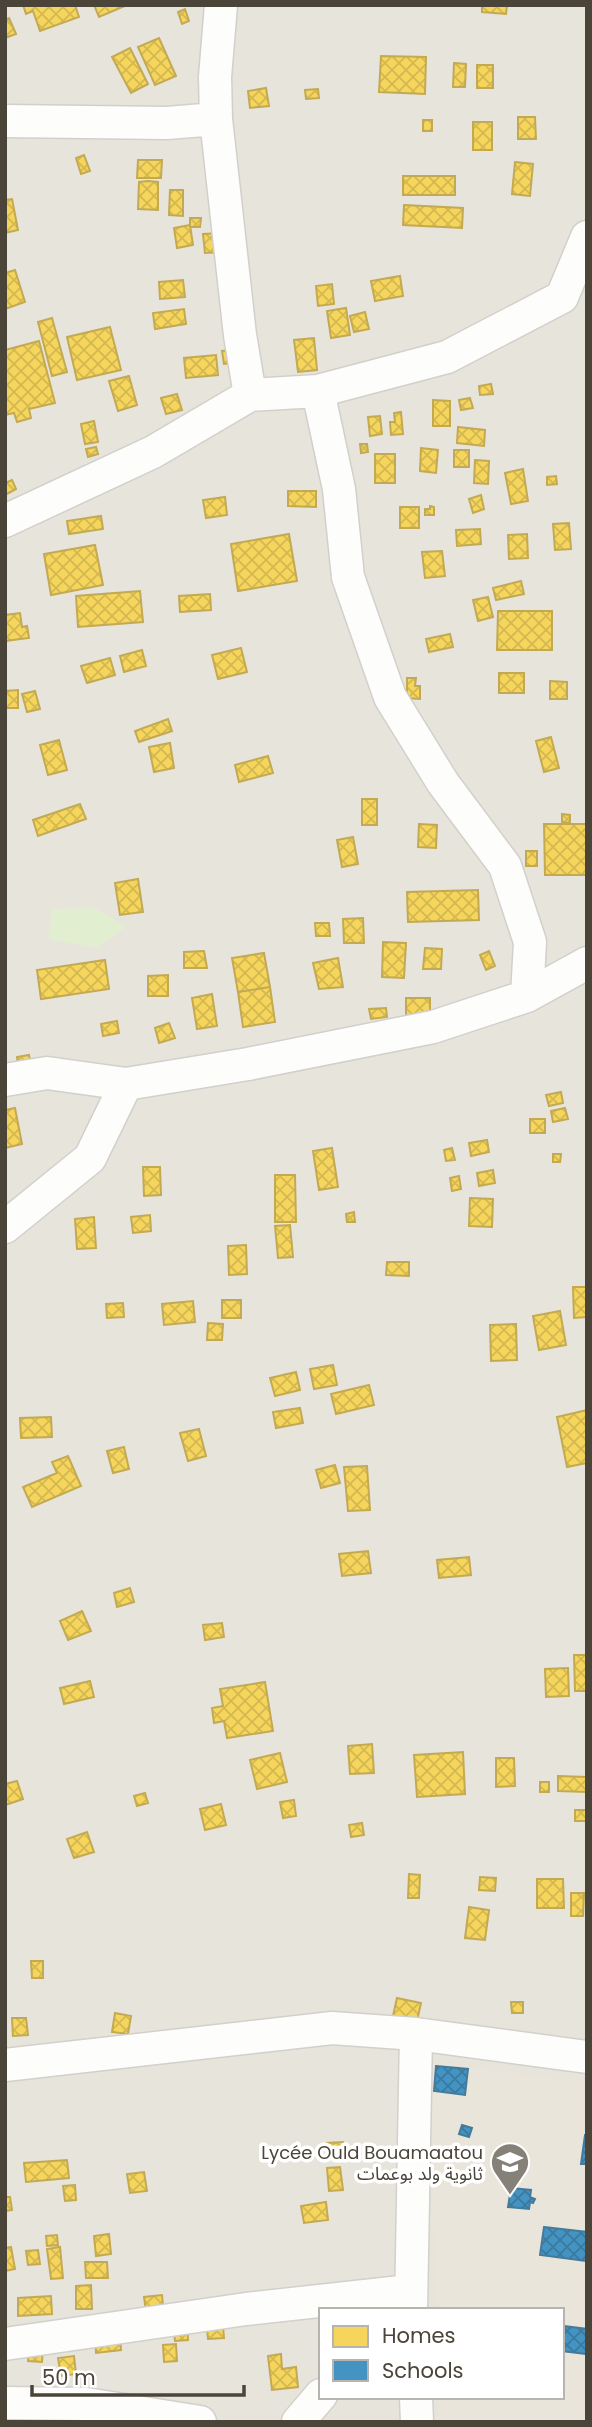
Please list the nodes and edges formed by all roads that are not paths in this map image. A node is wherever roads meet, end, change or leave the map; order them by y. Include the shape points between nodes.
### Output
1 (220, 5) edge
2 (216, 118) junction
3 (5, 121) edge
4 (587, 237) edge
5 (318, 391) junction
6 (250, 395) junction
7 (5, 521) edge
8 (587, 963) edge
9 (527, 996) junction
10 (5, 1080) edge
11 (126, 1084) junction
12 (5, 1227) edge
13 (416, 2034) junction
14 (587, 2057) edge
15 (5, 2065) edge
16 (405, 2304) edge
17 (5, 2344) edge
18 (319, 2397) edge
19 (416, 2399) edge
20 (5, 2403) edge
21 (200, 2422) edge
22 (298, 2422) edge
23 (418, 2422) edge

1 - 2 street
2 - 3 street via 167,123
2 - 6 street
4 - 5 street via 562,297 447,357
5 - 6 street
5 - 9 street via 339,489 348,577 390,697 443,783 505,866 530,942
6 - 7 street via 153,452
8 - 9 street
9 - 11 street via 433,1027 248,1065
10 - 11 street via 47,1073
11 - 12 street via 90,1158
13 - 14 street
13 - 15 street via 321,2029
13 - 16 street
16 - 17 street via 246,2309
18 - 22 street
19 - 23 street
20 - 21 street via 86,2404

